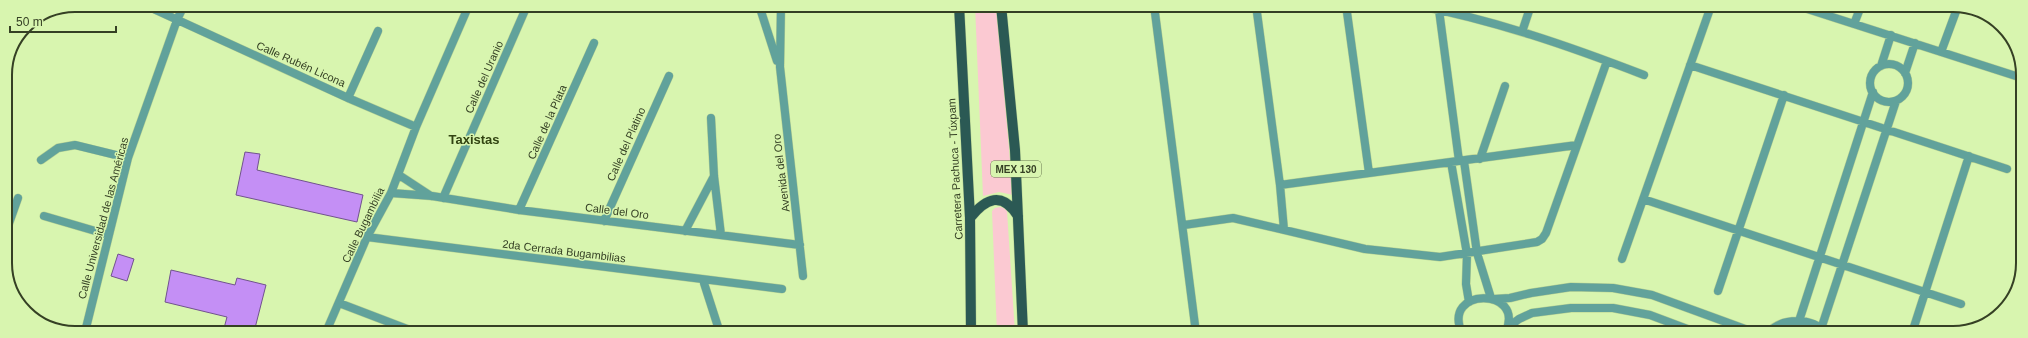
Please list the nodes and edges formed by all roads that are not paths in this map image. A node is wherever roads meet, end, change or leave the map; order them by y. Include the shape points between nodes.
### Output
1 (160, 12) edge
2 (181, 12) edge
3 (467, 12) edge
4 (524, 12) edge
5 (761, 12) edge
6 (781, 12) edge
7 (959, 12) edge
8 (1002, 12) edge
9 (1155, 12) edge
10 (1257, 12) edge
11 (1347, 12) edge
12 (1439, 12) edge
13 (1447, 12) edge
14 (1530, 12) edge
15 (1709, 12) edge
16 (1817, 12) edge
17 (1859, 12) edge
18 (1956, 12) edge
19 (177, 20) junction
20 (1854, 24) junction
21 (378, 31) dead end
22 (1522, 32) junction
23 (1891, 35) junction
24 (594, 43) dead end
25 (1915, 43) junction
26 (1941, 52) junction
27 (1607, 61) junction
28 (1690, 65) junction
29 (1881, 66) junction
30 (780, 67) junction
31 (1905, 73) junction
32 (1644, 75) dead end
33 (669, 76) dead end
34 (2016, 76) edge
35 (1505, 86) dead end
36 (1873, 92) junction
37 (1784, 96) junction
38 (348, 98) junction
39 (1896, 100) junction
40 (711, 118) dead end
41 (1863, 121) junction
42 (416, 127) junction
43 (1887, 129) junction
44 (1577, 145) junction
45 (1968, 156) junction
46 (128, 158) junction
47 (1480, 159) junction
48 (41, 160) dead end
49 (1458, 161) junction
50 (2008, 168) dead end
51 (1369, 173) junction
52 (398, 175) junction
53 (714, 176) junction
54 (1280, 185) junction
55 (391, 193) junction
56 (432, 196) junction
57 (18, 198) dead end
58 (443, 198) junction
59 (1643, 199) junction
60 (519, 210) junction
61 (12, 215) edge
62 (44, 216) dead end
63 (1018, 216) junction
64 (970, 218) junction
65 (604, 221) junction
66 (1184, 225) junction
67 (1284, 230) junction
68 (1739, 230) junction
69 (685, 231) junction
70 (109, 235) junction
71 (721, 235) junction
72 (367, 237) junction
73 (800, 245) junction
74 (1477, 252) junction
75 (1467, 254) junction
76 (1819, 257) junction
77 (1622, 259) dead end
78 (1843, 265) junction
79 (803, 276) dead end
80 (703, 280) junction
81 (782, 289) dead end
82 (1718, 291) dead end
83 (1925, 292) junction
84 (1492, 298) junction
85 (1469, 302) junction
86 (339, 303) junction
87 (1961, 304) dead end
88 (1799, 321) junction
89 (86, 326) edge
90 (329, 326) edge
91 (399, 326) edge
92 (718, 326) edge
93 (971, 326) edge
94 (1023, 326) edge
95 (1195, 326) edge
96 (1460, 326) edge
97 (1506, 326) edge
98 (1511, 326) edge
99 (1679, 326) edge
100 (1737, 326) edge
101 (1778, 326) edge
102 (1815, 326) edge
103 (1825, 326) edge
104 (1914, 326) edge

1 - 19 street, Calle Rubén Licona
2 - 19 street, Calle Universidad de las Américas
3 - 42 street, Calle Bugambilia
4 - 58 street, Calle del Uranio
5 - 30 street, Avenida del Oro
6 - 30 street, Avenida del Oro
7 - 64 main road, Carretera Pachuca - Túxpam
8 - 63 main road, MEX 130 via 1015,150
9 - 66 street
10 - 54 street
11 - 51 street
12 - 49 street
13 - 22 street
14 - 22 street
15 - 28 street
16 - 20 street
17 - 20 street
18 - 26 street
19 - 38 street, Calle Rubén Licona
19 - 46 street, Calle Universidad de las Américas
20 - 23 street
21 - 38 street
22 - 27 street
23 - 25 street
23 - 29 street
24 - 60 street, Calle de la Plata
25 - 26 street
25 - 31 street
26 - 34 street
27 - 32 street
27 - 44 street
28 - 37 street
28 - 59 street
29 - 31 street via 1892,64
29 - 36 street via 1871,77
30 - 73 street, Avenida del Oro
31 - 39 street via 1907,89 1905,94
33 - 65 street, Calle del Platino
35 - 47 street
36 - 39 street via 1883,101
36 - 41 street
37 - 41 street
37 - 68 street
38 - 42 street, Calle Rubén Licona
39 - 43 street
40 - 53 street
41 - 43 street
41 - 76 street
42 - 52 street, Calle Bugambilia
43 - 45 street
43 - 78 street
44 - 47 street
44 - 74 street via 1542,238 1537,242
45 - 50 street
45 - 83 street
46 - 48 street via 75,145 58,148
46 - 70 street, Calle Universidad de las Américas
47 - 49 street
49 - 51 street
49 - 74 street
49 - 75 street
51 - 54 street
52 - 55 street, Calle Bugambilia
52 - 56 street, Calle del Oro
53 - 69 street
53 - 71 street
54 - 67 street
55 - 56 street, Calle del Oro
55 - 72 street, Calle Bugambilia
56 - 58 street, Calle del Oro
57 - 61 street
58 - 60 street, Calle del Oro
59 - 68 street
59 - 77 street
60 - 65 street, Calle del Oro
62 - 70 street
63 - 64 main road via 1011,206 992,200 980,206
63 - 94 main road, MEX 130
64 - 93 main road, Carretera Pachuca - Túxpam
65 - 69 street, Calle del Oro
66 - 67 street via 1233,218
66 - 95 street
67 - 75 street via 1365,249 1410,255 1440,257
68 - 76 street
68 - 82 street
69 - 71 street, Calle del Oro
70 - 89 street, Calle Universidad de las Américas
71 - 73 street, Calle del Oro
72 - 80 street, 2da Cerrada Bugambilias
72 - 86 street, Calle Bugambilia
73 - 79 street, Avenida del Oro
74 - 75 street
74 - 84 street
75 - 85 street via 1466,284
76 - 78 street
76 - 88 street
78 - 83 street
78 - 103 street
80 - 81 street, 2da Cerrada Bugambilias
80 - 92 street
83 - 87 street
83 - 104 street
84 - 85 street via 1476,298
84 - 97 street via 1504,306 1507,313
84 - 100 street via 1510,298 1571,287 1613,288 1652,295
85 - 96 street via 1460,315
86 - 90 street, Calle Bugambilia
86 - 91 street
88 - 101 street
88 - 102 street
98 - 99 street via 1532,313 1571,308 1613,308 1650,315

